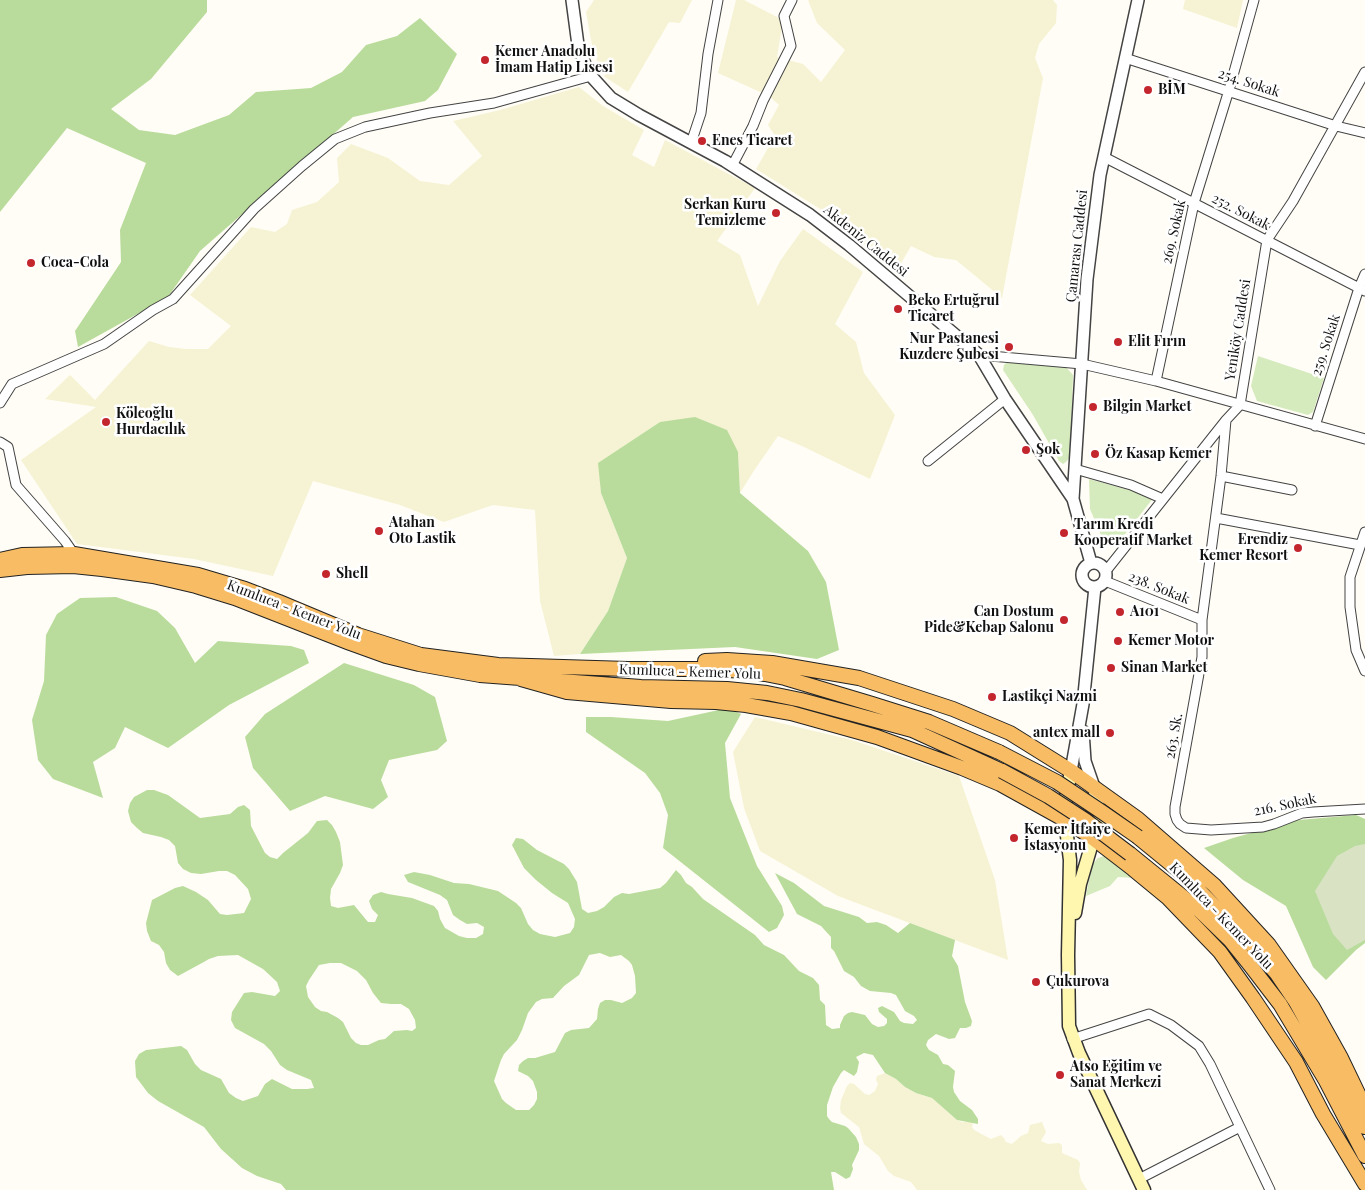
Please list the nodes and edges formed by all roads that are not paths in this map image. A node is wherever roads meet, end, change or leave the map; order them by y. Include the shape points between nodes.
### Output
1 (572, 0) edge
2 (718, 0) edge
3 (792, 0) edge
4 (1138, 0) edge
5 (1254, 0) edge
6 (1125, 58) junction
7 (1365, 72) edge
8 (591, 76) junction
9 (1229, 90) junction
10 (1336, 126) junction
11 (1365, 134) edge
12 (691, 143) junction
13 (1104, 156) junction
14 (732, 166) junction
15 (1194, 203) junction
16 (1266, 240) junction
17 (1365, 274) edge
18 (1362, 289) edge
19 (979, 355) junction
20 (1082, 364) junction
21 (1156, 381) junction
22 (1005, 399) junction
23 (0, 403) edge
24 (1240, 405) junction
25 (1226, 420) junction
26 (1315, 426) junction
27 (1365, 439) edge
28 (0, 442) edge
29 (928, 461) dead end
30 (1075, 469) junction
31 (1221, 476) junction
32 (1292, 490) dead end
33 (1073, 499) junction
34 (1164, 499) junction
35 (1216, 518) junction
36 (1365, 532) edge
37 (1360, 545) junction
38 (74, 554) junction
39 (0, 560) edge
40 (1091, 564) junction
41 (0, 570) edge
42 (1102, 580) junction
43 (1202, 620) junction
44 (572, 668) junction
45 (1365, 671) edge
46 (521, 679) junction
47 (1083, 704) junction
48 (1070, 771) junction
49 (1094, 787) junction
50 (1365, 809) edge
51 (1065, 820) junction
52 (1211, 830) joint
53 (1094, 839) junction
54 (1068, 955) junction
55 (1072, 1038) junction
56 (1365, 1108) edge
57 (1240, 1127) junction
58 (1365, 1127) edge
59 (1365, 1156) edge
60 (1365, 1184) edge
61 (1142, 1185) edge
62 (1270, 1190) edge

1 - 8 street, Akdeniz Caddesi via 578,45
2 - 12 street via 701,113
3 - 14 street via 784,16 791,46
4 - 6 street, Çamarası Caddesi
5 - 9 street, 269. Sokak
6 - 9 street, 254. Sokak
6 - 13 street, Çamarası Caddesi
7 - 10 street, Yeniköy Caddesi
8 - 12 street, Akdeniz Caddesi via 611,98
8 - 23 street via 494,103 365,128 335,139 254,209 173,299 104,344 12,384
9 - 10 street, 254. Sokak
9 - 15 street, 269. Sokak
10 - 11 street, 254. Sokak
10 - 16 street, Yeniköy Caddesi via 1293,201
12 - 14 street, Akdeniz Caddesi
13 - 15 street, 252. Sokak
13 - 20 street, Çamarası Caddesi via 1087,279
14 - 19 street, Akdeniz Caddesi via 810,215
15 - 16 street, 252. Sokak
15 - 21 street, 269. Sokak
16 - 18 street, 252. Sokak
16 - 24 street, Yeniköy Caddesi
17 - 18 street, 259. Sokak
18 - 26 street, 259. Sokak
19 - 20 street
19 - 22 street, Akdeniz Caddesi
20 - 21 street
20 - 30 street, Çamarası Caddesi
21 - 24 street
22 - 29 street
22 - 33 street, Akdeniz Caddesi
24 - 25 street
24 - 26 street
25 - 31 street, 263. Sk.
25 - 34 street
26 - 27 street
28 - 38 street via 8,447 16,485
30 - 33 street, Çamarası Caddesi
30 - 34 street via 1132,485
31 - 32 street
31 - 35 street, 263. Sk.
33 - 40 street, Akdeniz Caddesi
34 - 42 street
35 - 37 street
35 - 43 street, 263. Sk.
36 - 37 street
37 - 45 street via 1350,577 1350,607 1356,650
38 - 39 highway, Kumluca - Kemer Yolu
38 - 44 highway, Kumluca - Kemer Yolu via 198,575 245,589 358,635 421,656 498,665
40 - 42 street via 1102,566
40 - 42 street via 1083,571 1085,582 1089,586
41 - 46 highway, Kumluca - Kemer Yolu via 73,566 170,580 234,598 386,656 454,671
42 - 43 street, 238. Sokak
42 - 47 street
43 - 52 street, 263. Sk. via 1202,657 1175,814 1186,828
44 - 48 highway via 612,663 727,660 772,663 859,678 953,709 1010,733
44 - 58 highway, Kumluca - Kemer Yolu, bridge via 709,669 785,678 929,722 999,752 1057,782 1138,837 1182,873 1252,945 1296,1002
46 - 51 highway, Kumluca - Kemer Yolu via 567,692 739,704 791,713 877,737 962,768 1000,784
46 - 59 highway, Kumluca - Kemer Yolu, bridge via 727,688 801,700 912,730 1048,796 1130,854 1199,910 1230,940 1280,1004 1326,1081
47 - 48 street
47 - 49 street via 1085,761
48 - 49 highway
48 - 51 main road
49 - 53 main road via 1100,816
49 - 56 highway via 1138,819 1214,885 1269,945 1312,1006
50 - 52 street, 216. Sokak via 1302,813 1263,827
51 - 53 highway, Kumluca - Kemer Yolu
51 - 54 main road via 1070,860
53 - 54 main road via 1080,884
53 - 60 highway, Kumluca - Kemer Yolu via 1167,897 1220,952 1296,1062
54 - 55 main road
55 - 57 street via 1149,1014 1171,1025 1199,1046
55 - 61 main road
57 - 61 street
57 - 62 street

